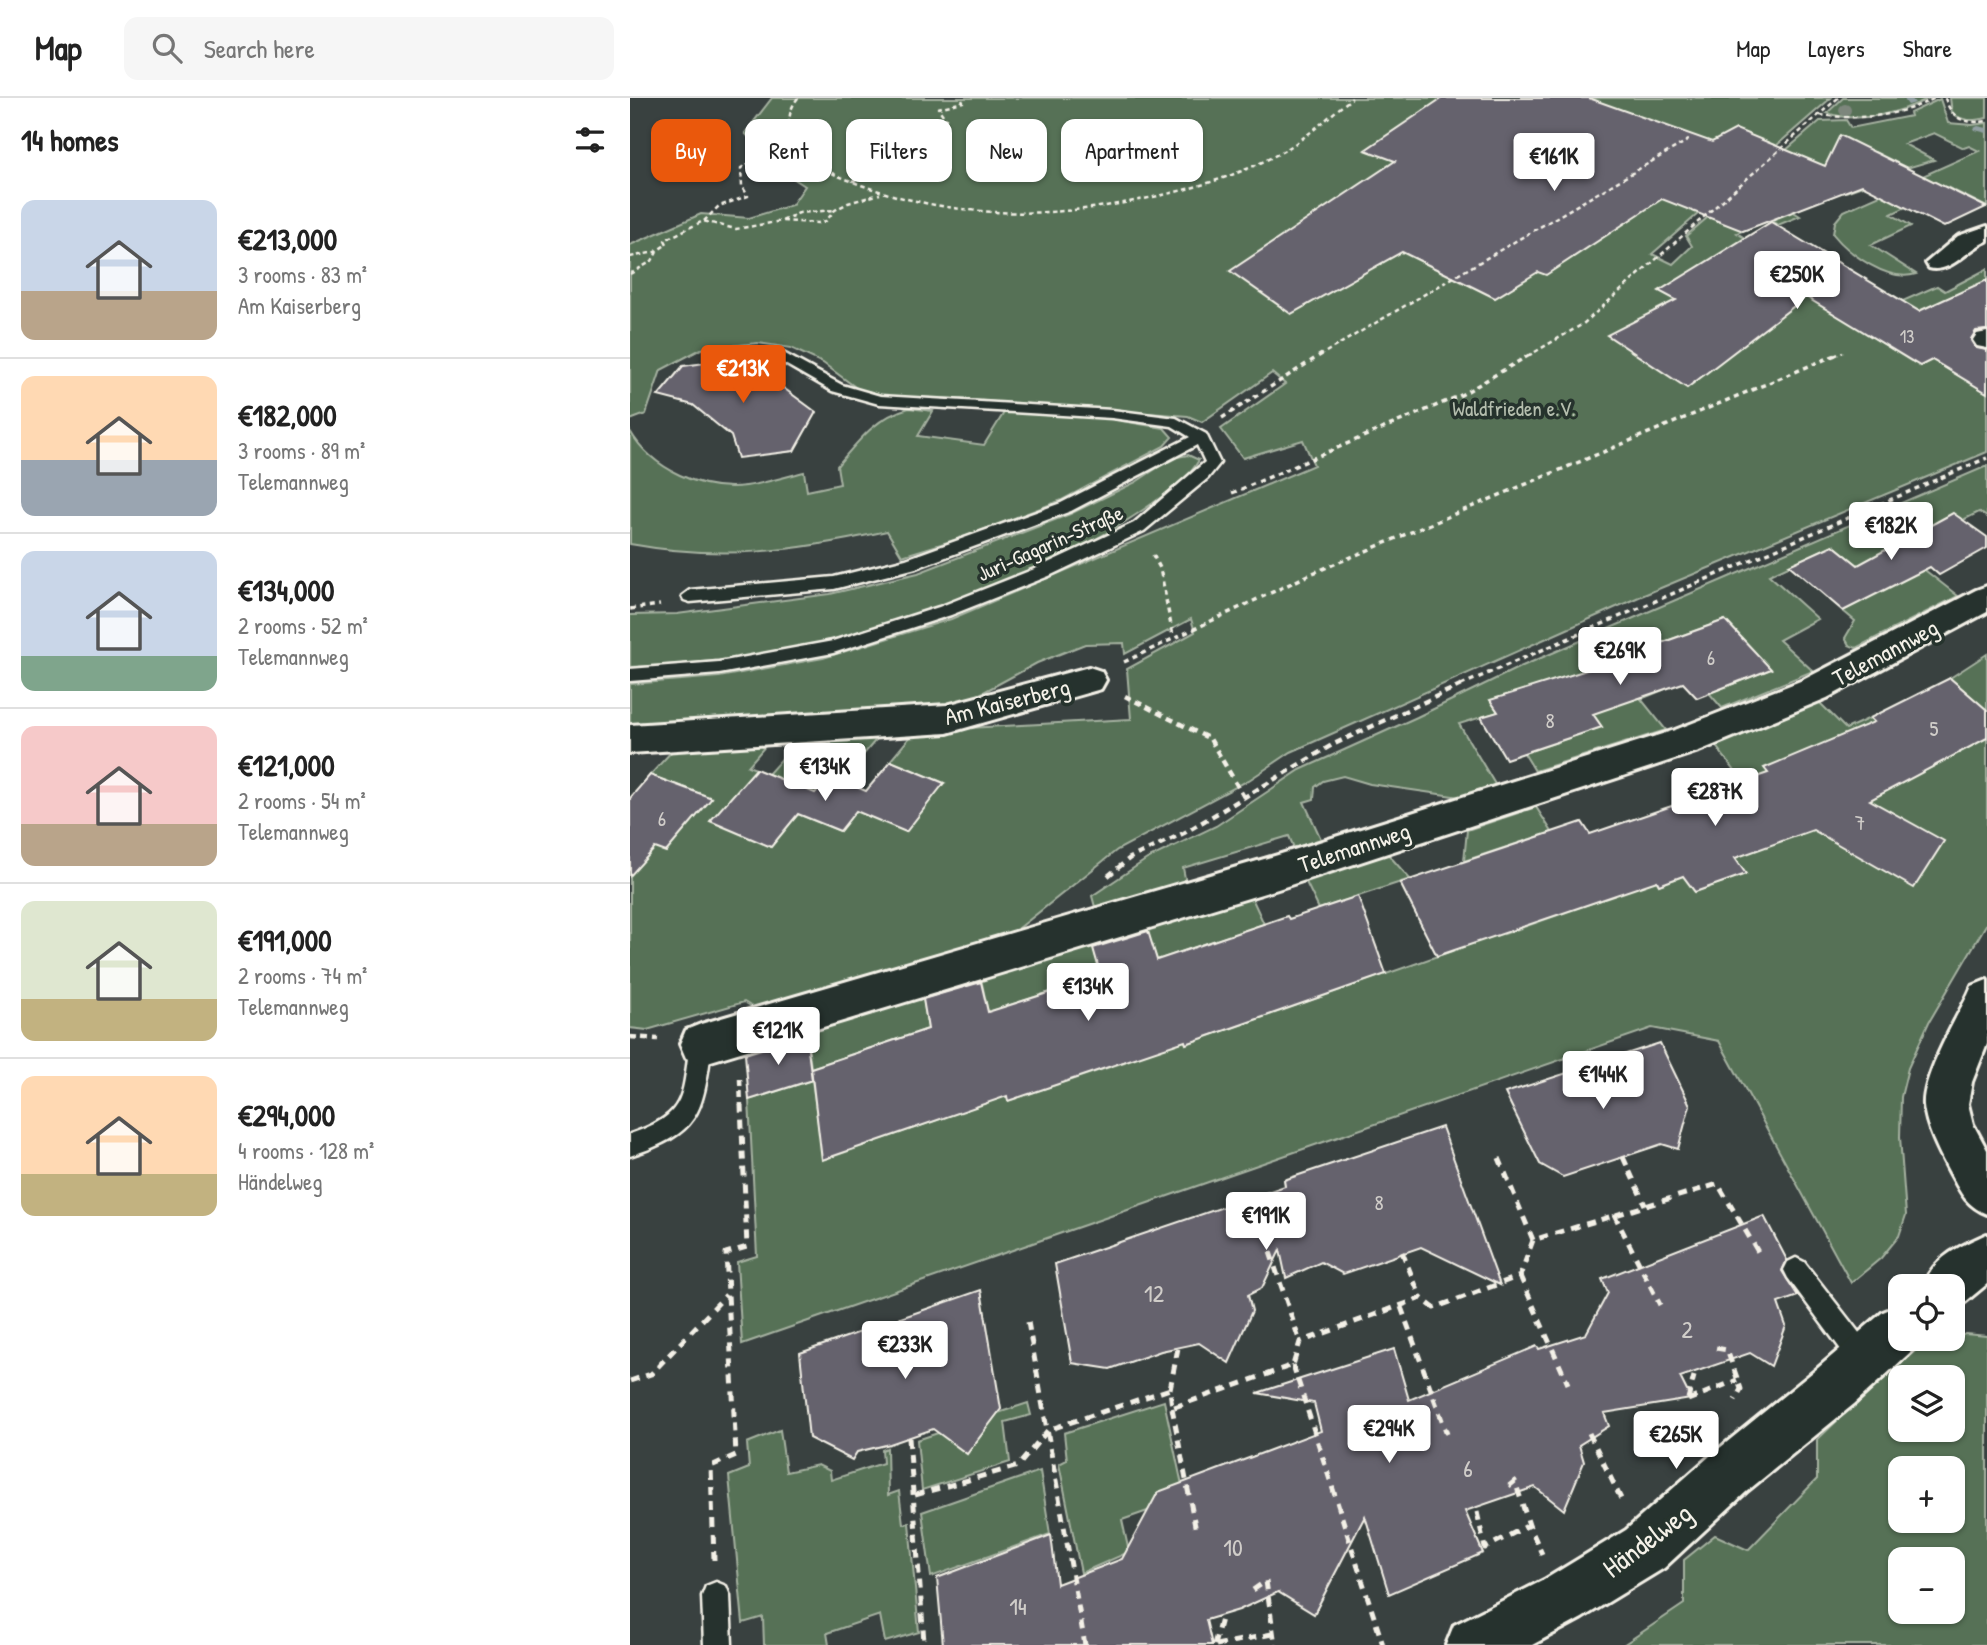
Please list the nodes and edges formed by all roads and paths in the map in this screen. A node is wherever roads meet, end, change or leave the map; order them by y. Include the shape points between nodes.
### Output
1 (798, 98) edge
2 (961, 98) edge
3 (1352, 98) edge
4 (1838, 98) edge
5 (1935, 98) edge
6 (1945, 98) edge
7 (1820, 115) junction
8 (790, 119) edge
9 (947, 119) edge
10 (1987, 121) edge
11 (1692, 138) dead end
12 (745, 166) edge
13 (853, 182) edge
14 (881, 194) junction
15 (835, 210) junction
16 (703, 221) junction
17 (782, 221) junction
18 (1980, 242) edge
19 (657, 252) junction
20 (630, 257) edge
21 (1938, 263) dead end
22 (630, 274) edge
23 (1843, 352) dead end
24 (776, 354) dead end
25 (1201, 437) junction
26 (1987, 458) edge
27 (1230, 494) dead end
28 (1139, 527) junction
29 (690, 596) dead end
30 (1987, 598) edge
31 (1173, 636) junction
32 (630, 675) edge
33 (1089, 680) junction
34 (630, 739) edge
35 (1244, 797) junction
36 (1102, 881) dead end
37 (1987, 999) edge
38 (719, 1039) junction
39 (630, 1144) edge
40 (1623, 1157) dead end
41 (1499, 1158) dead end
42 (1987, 1191) edge
43 (1644, 1205) junction
44 (1614, 1214) junction
45 (1533, 1240) junction
46 (1270, 1252) dead end
47 (1402, 1252) dead end
48 (1987, 1258) edge
49 (1762, 1260) dead end
50 (1796, 1270) dead end
51 (1961, 1274) edge
52 (1520, 1276) junction
53 (727, 1295) junction
54 (1420, 1298) junction
55 (1660, 1305) dead end
56 (1401, 1306) junction
57 (1028, 1322) dead end
58 (1300, 1342) junction
59 (1883, 1345) edge
60 (1178, 1348) dead end
61 (1293, 1365) junction
62 (1694, 1376) dead end
63 (1737, 1380) dead end
64 (630, 1381) edge
65 (1568, 1384) dead end
66 (1170, 1389) junction
67 (1172, 1408) junction
68 (1048, 1430) junction
69 (1589, 1433) dead end
70 (1447, 1434) dead end
71 (909, 1438) dead end
72 (1509, 1486) dead end
73 (915, 1495) junction
74 (1477, 1512) dead end
75 (1529, 1525) junction
76 (1196, 1531) dead end
77 (1644, 1549) junction
78 (1253, 1590) dead end
79 (716, 1596) joint
80 (1563, 1599) junction
81 (1222, 1615) dead end
82 (1272, 1634) junction
83 (924, 1642) dead end
84 (719, 1645) edge
85 (1085, 1645) edge
86 (1215, 1645) edge
87 (1275, 1645) edge
88 (1383, 1645) edge
89 (1474, 1645) edge

1 - 8 path via 792,104
2 - 9 path via 959,104 938,108
3 - 14 path via 1284,150 1226,175 1151,197 1080,209 986,212 948,211
4 - 7 path
5 - 7 path via 1895,114
6 - 10 path via 1948,112 1955,118 1969,123
7 - 27 path via 1583,324 1461,395
11 - 25 path via 1279,379 1211,425
12 - 16 path via 741,168 741,186 748,196 719,206
13 - 14 path
14 - 15 path
15 - 17 path via 799,212
15 - 17 path via 818,223
16 - 17 path via 736,229
16 - 19 path via 665,240 665,248
18 - 21 street
19 - 20 path
19 - 22 path via 652,261
23 - 31 path via 1420,527
24 - 25 lane via 837,388 879,400 1125,416 1176,422
25 - 28 lane, Juri-Gagarin-Straße via 1213,463
25 - 29 lane via 1066,507 910,564 834,583
26 - 35 path via 1452,689 1332,745
28 - 31 path via 1160,568
28 - 32 lane, Juri-Gagarin-Straße via 945,611 833,646 719,668
30 - 38 street, Telemannweg via 1815,689 1686,741 1265,876
31 - 33 path
33 - 34 street, Am Kaiserberg via 947,719
33 - 35 path via 1210,739
35 - 36 path via 1130,858
37 - 42 street via 1964,1045 1945,1102 1966,1160
38 - 39 lane via 691,1109 679,1124
38 - 53 path via 747,1247 726,1253
40 - 43 path
41 - 45 path
43 - 44 path
43 - 49 path via 1718,1184
44 - 45 path
44 - 55 path
45 - 52 path
46 - 58 path
47 - 54 path
48 - 51 street
50 - 59 lane
52 - 54 path via 1434,1308
52 - 65 path
53 - 64 path via 651,1374
53 - 79 path via 736,1455 711,1466
54 - 56 path
56 - 58 path
56 - 70 path
57 - 68 path
58 - 61 path
59 - 77 street, Händelweg
60 - 66 path
61 - 67 path
61 - 88 path
62 - 63 path via 1688,1400
66 - 67 path
66 - 68 path
67 - 76 path
68 - 73 path via 1018,1466
68 - 85 path
69 - 77 path
71 - 73 path
72 - 75 path via 1515,1481
73 - 83 path
74 - 75 path via 1485,1548
75 - 80 path
77 - 80 street, Händelweg
78 - 82 path via 1266,1581
79 - 84 lane
80 - 89 street, Händelweg
81 - 86 path
82 - 86 path
82 - 87 path

